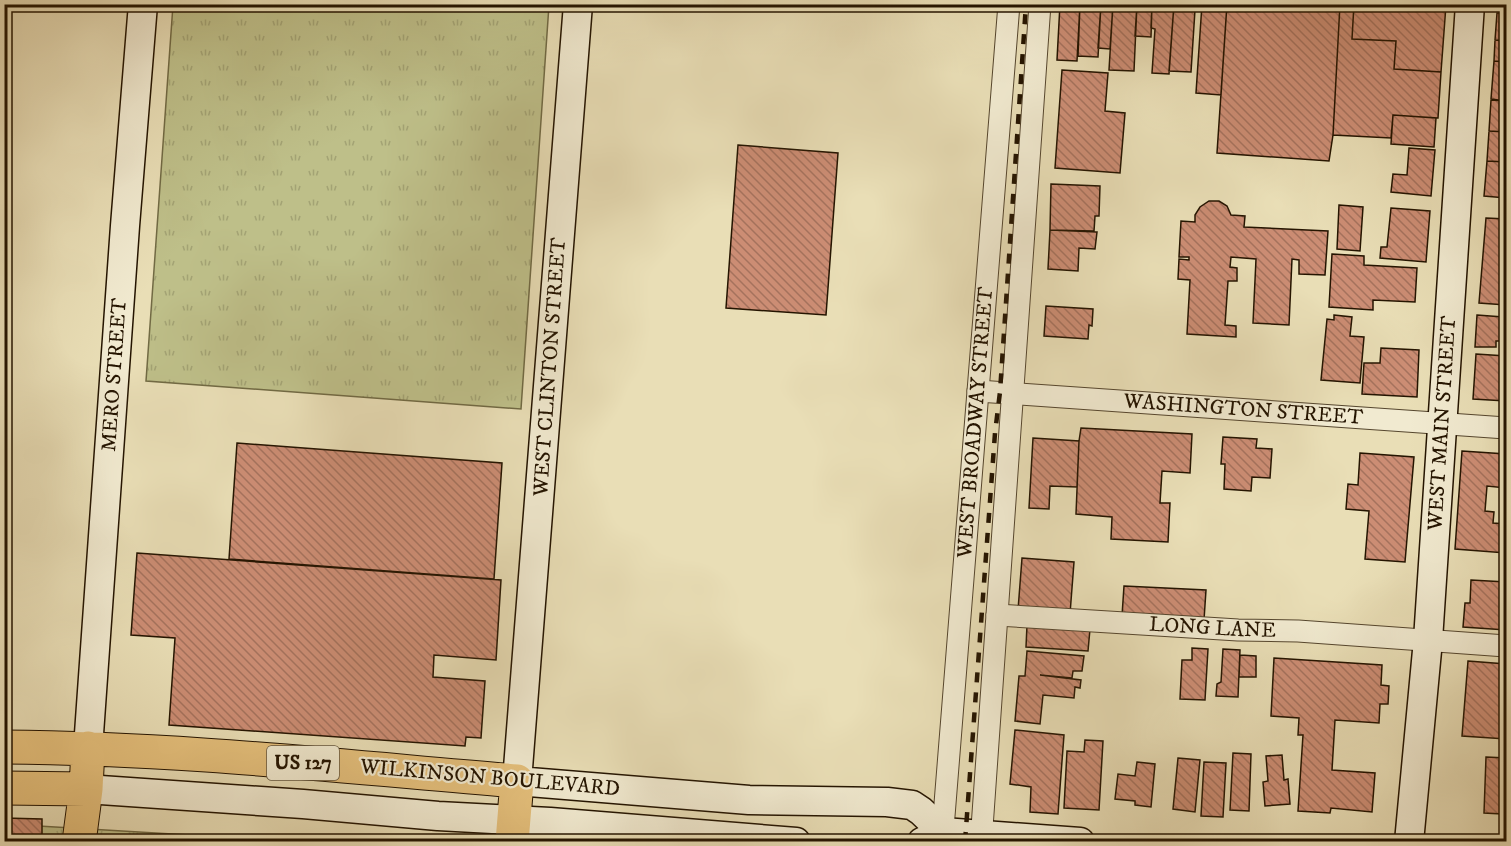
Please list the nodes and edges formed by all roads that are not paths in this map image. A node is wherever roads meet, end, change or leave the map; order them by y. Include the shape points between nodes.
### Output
1 (143, 4) edge
2 (578, 4) edge
3 (1010, 4) edge
4 (1040, 4) edge
5 (1470, 4) edge
6 (996, 170) junction
7 (1029, 171) junction
8 (978, 390) junction
9 (1013, 393) junction
10 (1443, 423) junction
11 (1506, 428) edge
12 (998, 615) junction
13 (1428, 640) junction
14 (1506, 646) edge
15 (4, 747) edge
16 (88, 748) junction
17 (517, 781) junction
18 (4, 788) edge
19 (86, 789) junction
20 (513, 831) edge
21 (935, 838) edge
22 (982, 838) edge
23 (79, 842) edge
24 (796, 842) edge
25 (1080, 842) edge
26 (1409, 842) edge

1 - 16 main road, MERO STREET
2 - 17 main road, WEST CLINTON STREET
3 - 6 street, WEST BROADWAY STREET
4 - 7 street, WEST BROADWAY STREET
5 - 10 main road, WEST MAIN STREET
6 - 7 street
6 - 8 street, WEST BROADWAY STREET
7 - 9 street, WEST BROADWAY STREET
8 - 9 street, WASHINGTON STREET
8 - 21 street, WEST BROADWAY STREET
9 - 10 street, WASHINGTON STREET
9 - 12 street, WEST BROADWAY STREET
10 - 11 street, WASHINGTON STREET
10 - 13 main road, WEST MAIN STREET
12 - 13 street, LONG LANE
12 - 22 street, WEST BROADWAY STREET
13 - 14 street, LONG LANE
13 - 26 main road, WEST MAIN STREET
15 - 16 highway, WILKINSON BOULEVARD / US 127
16 - 17 highway, WILKINSON BOULEVARD / US 127
16 - 19 highway
17 - 20 highway
17 - 21 main road, WILKINSON BOULEVARD via 749,800 912,805 921,811
18 - 19 highway, WILKINSON BOULEVARD
19 - 20 main road, WILKINSON BOULEVARD via 438,816
19 - 23 highway
20 - 24 main road, WILKINSON BOULEVARD via 550,822
21 - 22 main road
22 - 25 main road

